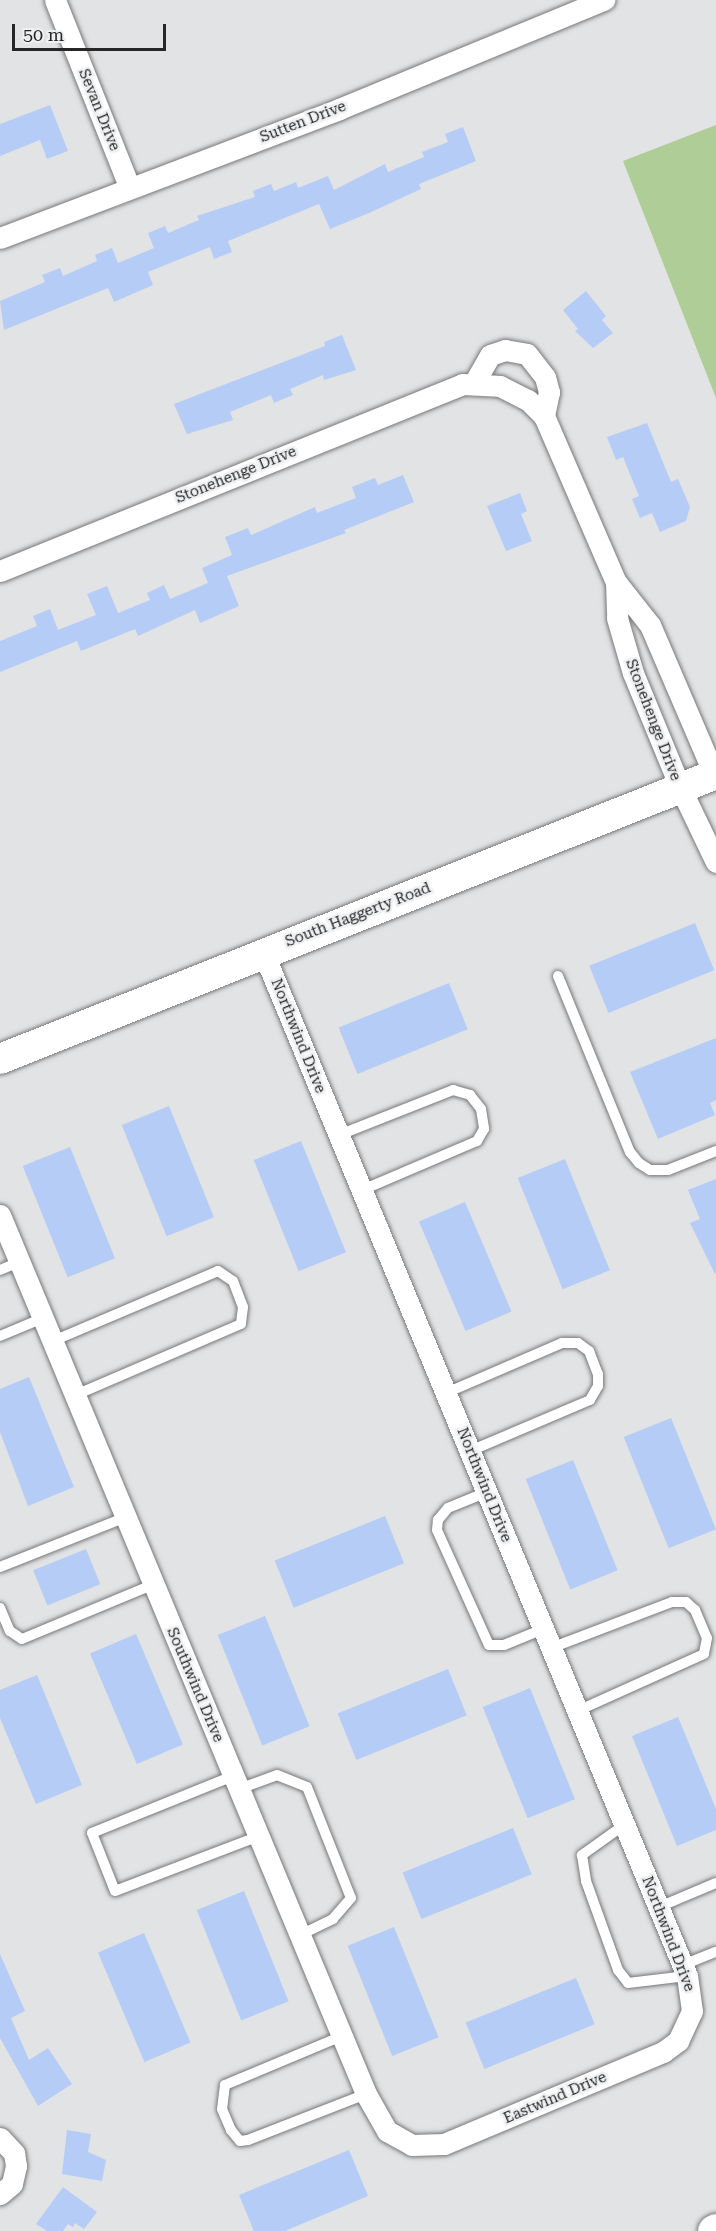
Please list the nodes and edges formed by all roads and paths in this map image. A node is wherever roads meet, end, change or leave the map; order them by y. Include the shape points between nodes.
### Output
1 (55, 0) edge
2 (604, 0) edge
3 (129, 186) junction
4 (0, 238) edge
5 (474, 383) junction
6 (544, 416) junction
7 (0, 571) edge
8 (616, 582) junction
9 (715, 775) edge
10 (680, 787) junction
11 (716, 862) edge
12 (263, 952) junction
13 (558, 975) dead end
14 (0, 1059) edge
15 (339, 1136) junction
16 (716, 1150) edge
17 (362, 1190) junction
18 (0, 1215) edge
19 (10, 1266) edge
20 (43, 1318) junction
21 (0, 1336) edge
22 (53, 1341) junction
23 (446, 1393) junction
24 (75, 1395) junction
25 (470, 1451) junction
26 (487, 1492) junction
27 (126, 1517) junction
28 (0, 1567) edge
29 (153, 1584) junction
30 (0, 1608) edge
31 (547, 1638) junction
32 (577, 1711) junction
33 (236, 1782) junction
34 (624, 1825) junction
35 (259, 1836) junction
36 (716, 1883) edge
37 (659, 1907) junction
38 (300, 1935) junction
39 (716, 1952) edge
40 (685, 1970) junction
41 (689, 2019) joint
42 (342, 2036) junction
43 (366, 2094) junction
44 (0, 2138) edge
45 (405, 2143) joint
46 (0, 2194) edge

1 - 3 street, Sevan Drive
2 - 3 street, Sutten Drive via 339,109
3 - 4 street, Sutten Drive
5 - 6 street, Stonehenge Drive via 512,391
5 - 6 street via 490,356 506,350 527,354 545,377 549,392
5 - 7 street, Stonehenge Drive
6 - 8 street, Stonehenge Drive
8 - 9 street, Stonehenge Drive via 650,625
8 - 10 street, Stonehenge Drive via 617,618 633,673
9 - 10 main road, South Haggerty Road
10 - 11 street, Stonehenge Drive
10 - 12 main road, South Haggerty Road via 525,853
12 - 14 main road, South Haggerty Road
12 - 15 street, Northwind Drive
13 - 16 lane via 630,1152 639,1163 650,1170 668,1170
15 - 17 street, Northwind Drive
15 - 17 lane via 453,1090 470,1095 481,1109 484,1129 477,1141
17 - 23 street, Northwind Drive
18 - 19 street, Southwind Drive
19 - 20 street, Southwind Drive
20 - 21 lane
20 - 22 street, Southwind Drive
22 - 24 street, Southwind Drive
22 - 24 lane via 218,1271 233,1281 243,1307 241,1324
23 - 25 street, Northwind Drive
23 - 25 lane via 562,1343 578,1343 589,1351 598,1386 590,1400
24 - 27 street, Southwind Drive
25 - 26 street, Northwind Drive
26 - 31 street, Northwind Drive
26 - 31 lane via 448,1508 438,1520 437,1530 489,1645
27 - 28 lane
27 - 29 street, Southwind Drive
29 - 30 lane via 22,1639 10,1631
29 - 33 street, Southwind Drive
31 - 32 street, Northwind Drive
31 - 32 lane via 672,1602 686,1602 695,1610 707,1638 704,1654
32 - 34 street, Northwind Drive
33 - 35 street, Southwind Drive
33 - 35 lane via 92,1833 115,1891
33 - 38 lane via 277,1775 307,1787 351,1898 333,1920
34 - 37 street, Northwind Drive
34 - 40 lane via 582,1855 586,1881 618,1970 627,1983
35 - 38 street, Southwind Drive
36 - 37 lane
37 - 40 street, Northwind Drive
38 - 42 street, Southwind Drive
39 - 40 lane
40 - 41 street, Northwind Drive via 692,1993
41 - 45 street, Eastwind Drive via 678,2041 663,2052 444,2144 423,2147
42 - 43 street, Southwind Drive
42 - 43 lane via 225,2085 221,2096 227,2120 240,2140 248,2140
43 - 45 street, Southwind Drive via 387,2131
44 - 46 street via 14,2152 16,2166 12,2184

